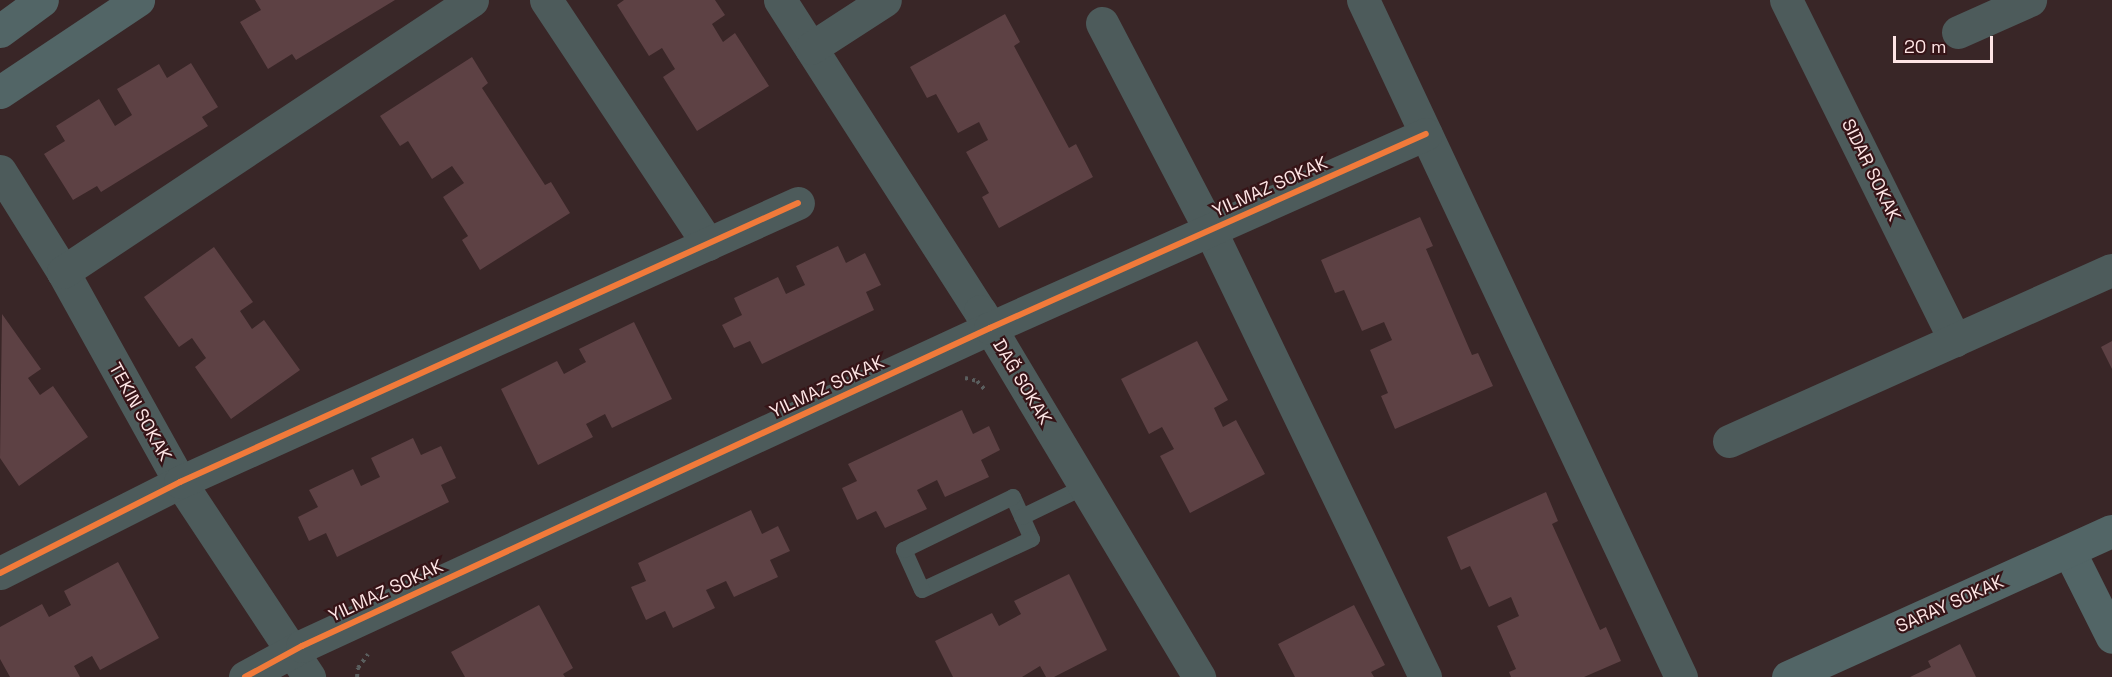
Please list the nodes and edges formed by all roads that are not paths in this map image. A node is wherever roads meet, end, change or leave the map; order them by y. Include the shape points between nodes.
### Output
1 (42, 0) edge
2 (138, 0) edge
3 (472, 0) edge
4 (546, 0) edge
5 (780, 0) edge
6 (885, 0) edge
7 (1363, 0) edge
8 (1786, 0) edge
9 (2031, 0) edge
10 (1101, 23) dead end
11 (0, 31) edge
12 (1958, 32) dead end
13 (811, 48) junction
14 (0, 92) edge
15 (1426, 134) junction
16 (0, 171) edge
17 (798, 203) dead end
18 (1210, 230) junction
19 (708, 244) junction
20 (2112, 270) edge
21 (63, 272) junction
22 (990, 328) junction
23 (1955, 340) junction
24 (1729, 441) dead end
25 (180, 482) junction
26 (1084, 487) junction
27 (1022, 517) junction
28 (2112, 531) edge
29 (2069, 551) junction
30 (5, 559) edge
31 (2112, 637) edge
32 (300, 664) edge
33 (245, 677) edge
34 (1199, 677) edge
35 (1425, 677) edge
36 (1681, 677) edge
37 (1788, 677) edge

1 - 11 street
2 - 14 street
3 - 21 street
4 - 19 street
5 - 13 street, DAĞ SOKAK
6 - 13 street
7 - 15 street
8 - 23 street, SIDAR SOKAK
9 - 12 street
10 - 18 street
13 - 22 street, DAĞ SOKAK
15 - 18 street
15 - 36 street
16 - 21 street, TEKIN SOKAK
17 - 19 street
18 - 22 street
18 - 35 street
19 - 25 street
20 - 23 street
21 - 25 street, TEKIN SOKAK
22 - 26 street, DAĞ SOKAK
22 - 32 street
23 - 24 street
25 - 30 street
25 - 32 street, TEKIN SOKAK
26 - 27 lane
26 - 34 street, DAĞ SOKAK
27 - 27 lane via 1013,497 904,550 922,590 1032,539
28 - 29 street, SARAY SOKAK
29 - 31 street
29 - 37 street, SARAY SOKAK
32 - 33 street

